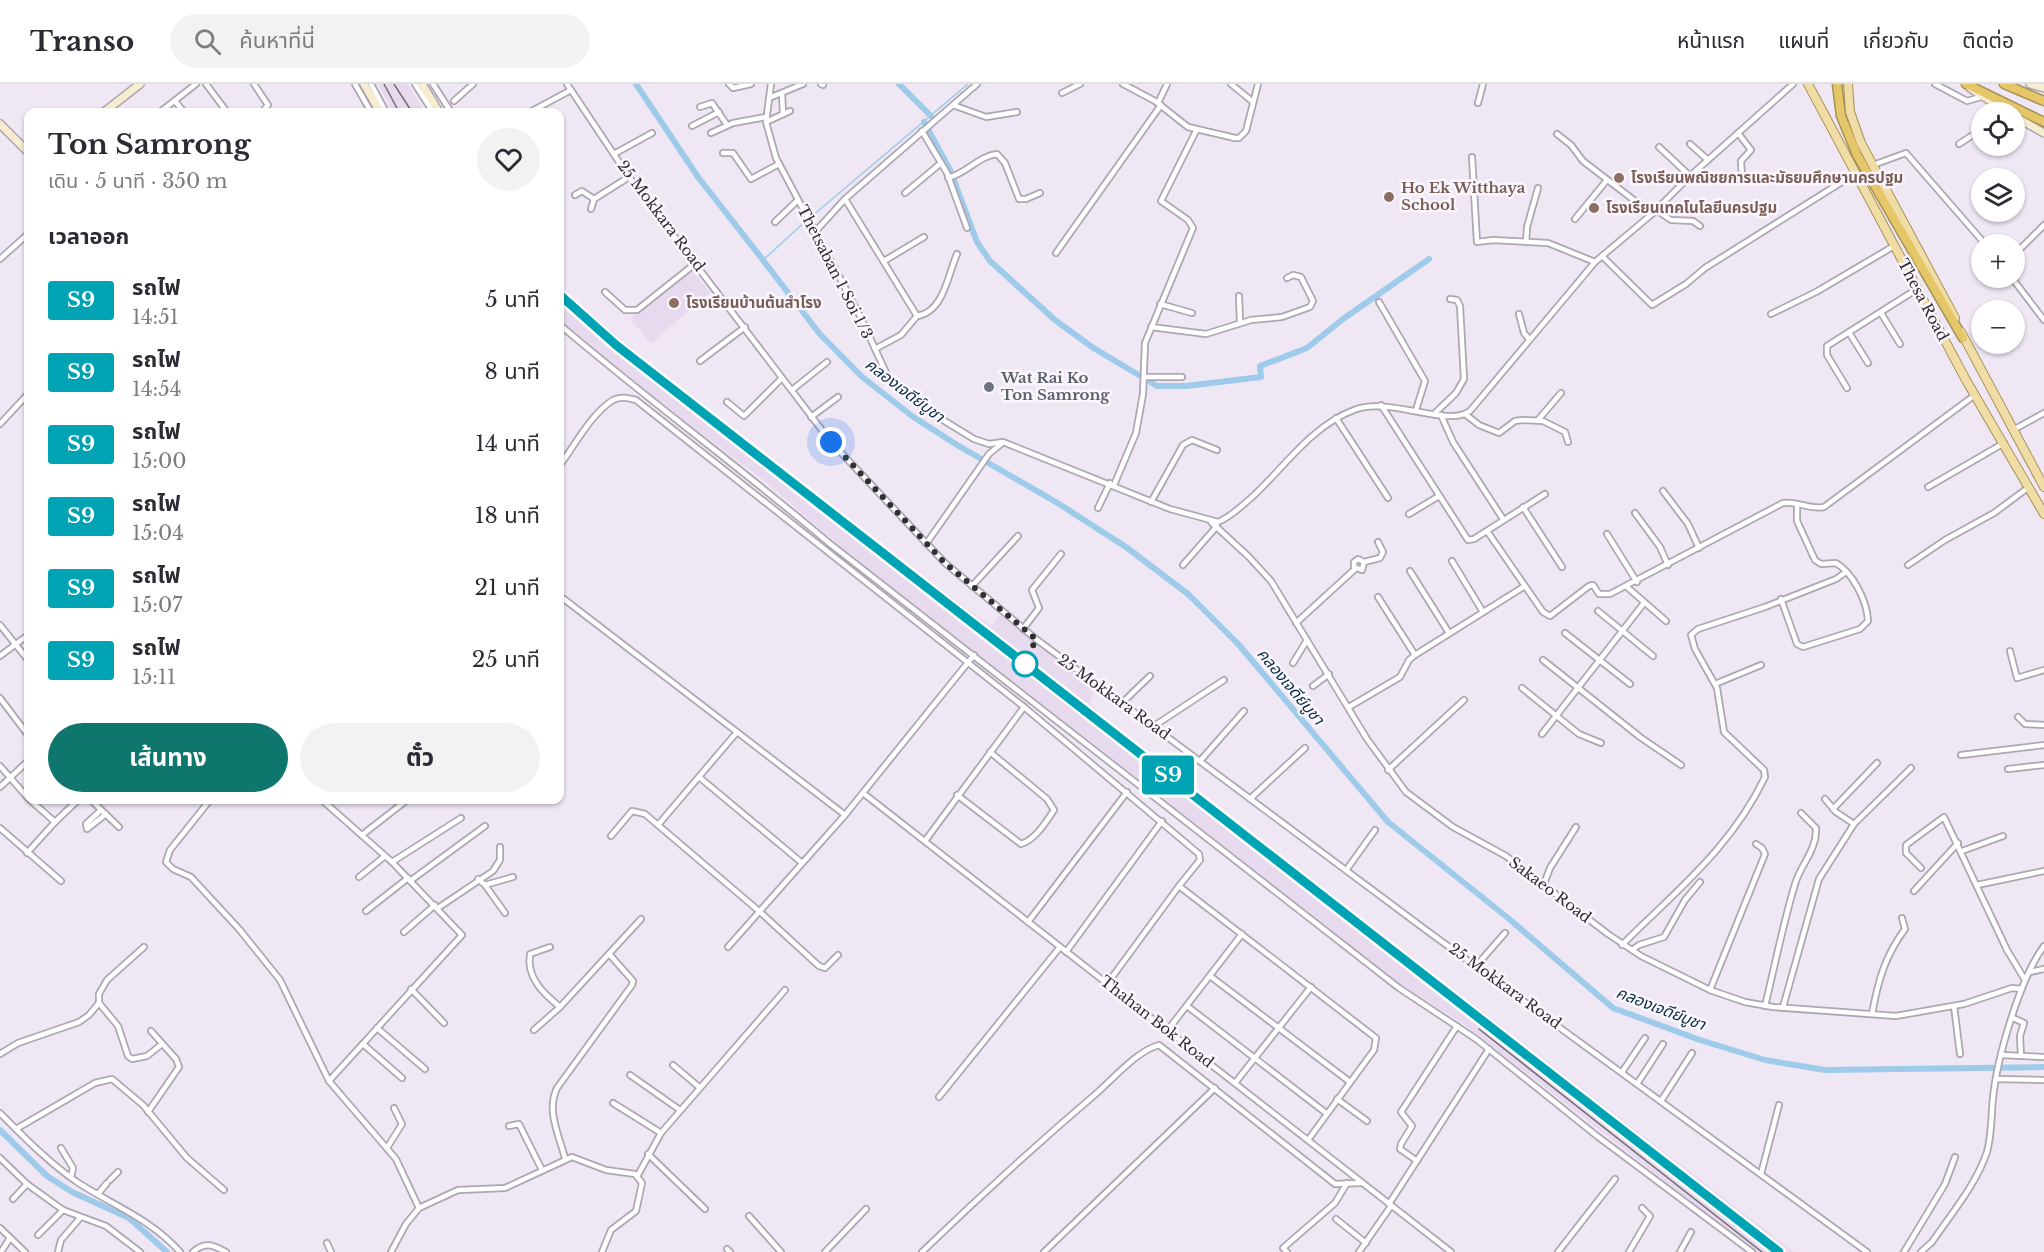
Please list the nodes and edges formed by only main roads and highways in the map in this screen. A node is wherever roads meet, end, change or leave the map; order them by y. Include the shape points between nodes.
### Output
1 (1837, 84) edge
2 (1848, 84) edge
3 (1966, 84) edge
4 (2004, 84) edge
5 (1810, 86) edge
6 (2044, 101) edge
7 (2044, 122) edge
8 (1963, 338) junction
9 (2024, 450) junction
10 (2012, 456) junction
11 (2044, 489) edge
12 (2035, 497) junction
13 (2044, 514) edge

1 - 8 highway via 1840,116 1861,163
2 - 8 main road, Thesa Road via 1853,121
3 - 7 highway
4 - 6 highway
5 - 10 main road, Thesa Road via 1917,289
8 - 9 main road, Thesa Road
9 - 10 main road
9 - 11 main road, Thesa Road
10 - 12 main road, Thesa Road
11 - 12 main road
12 - 13 main road, Thesa Road

